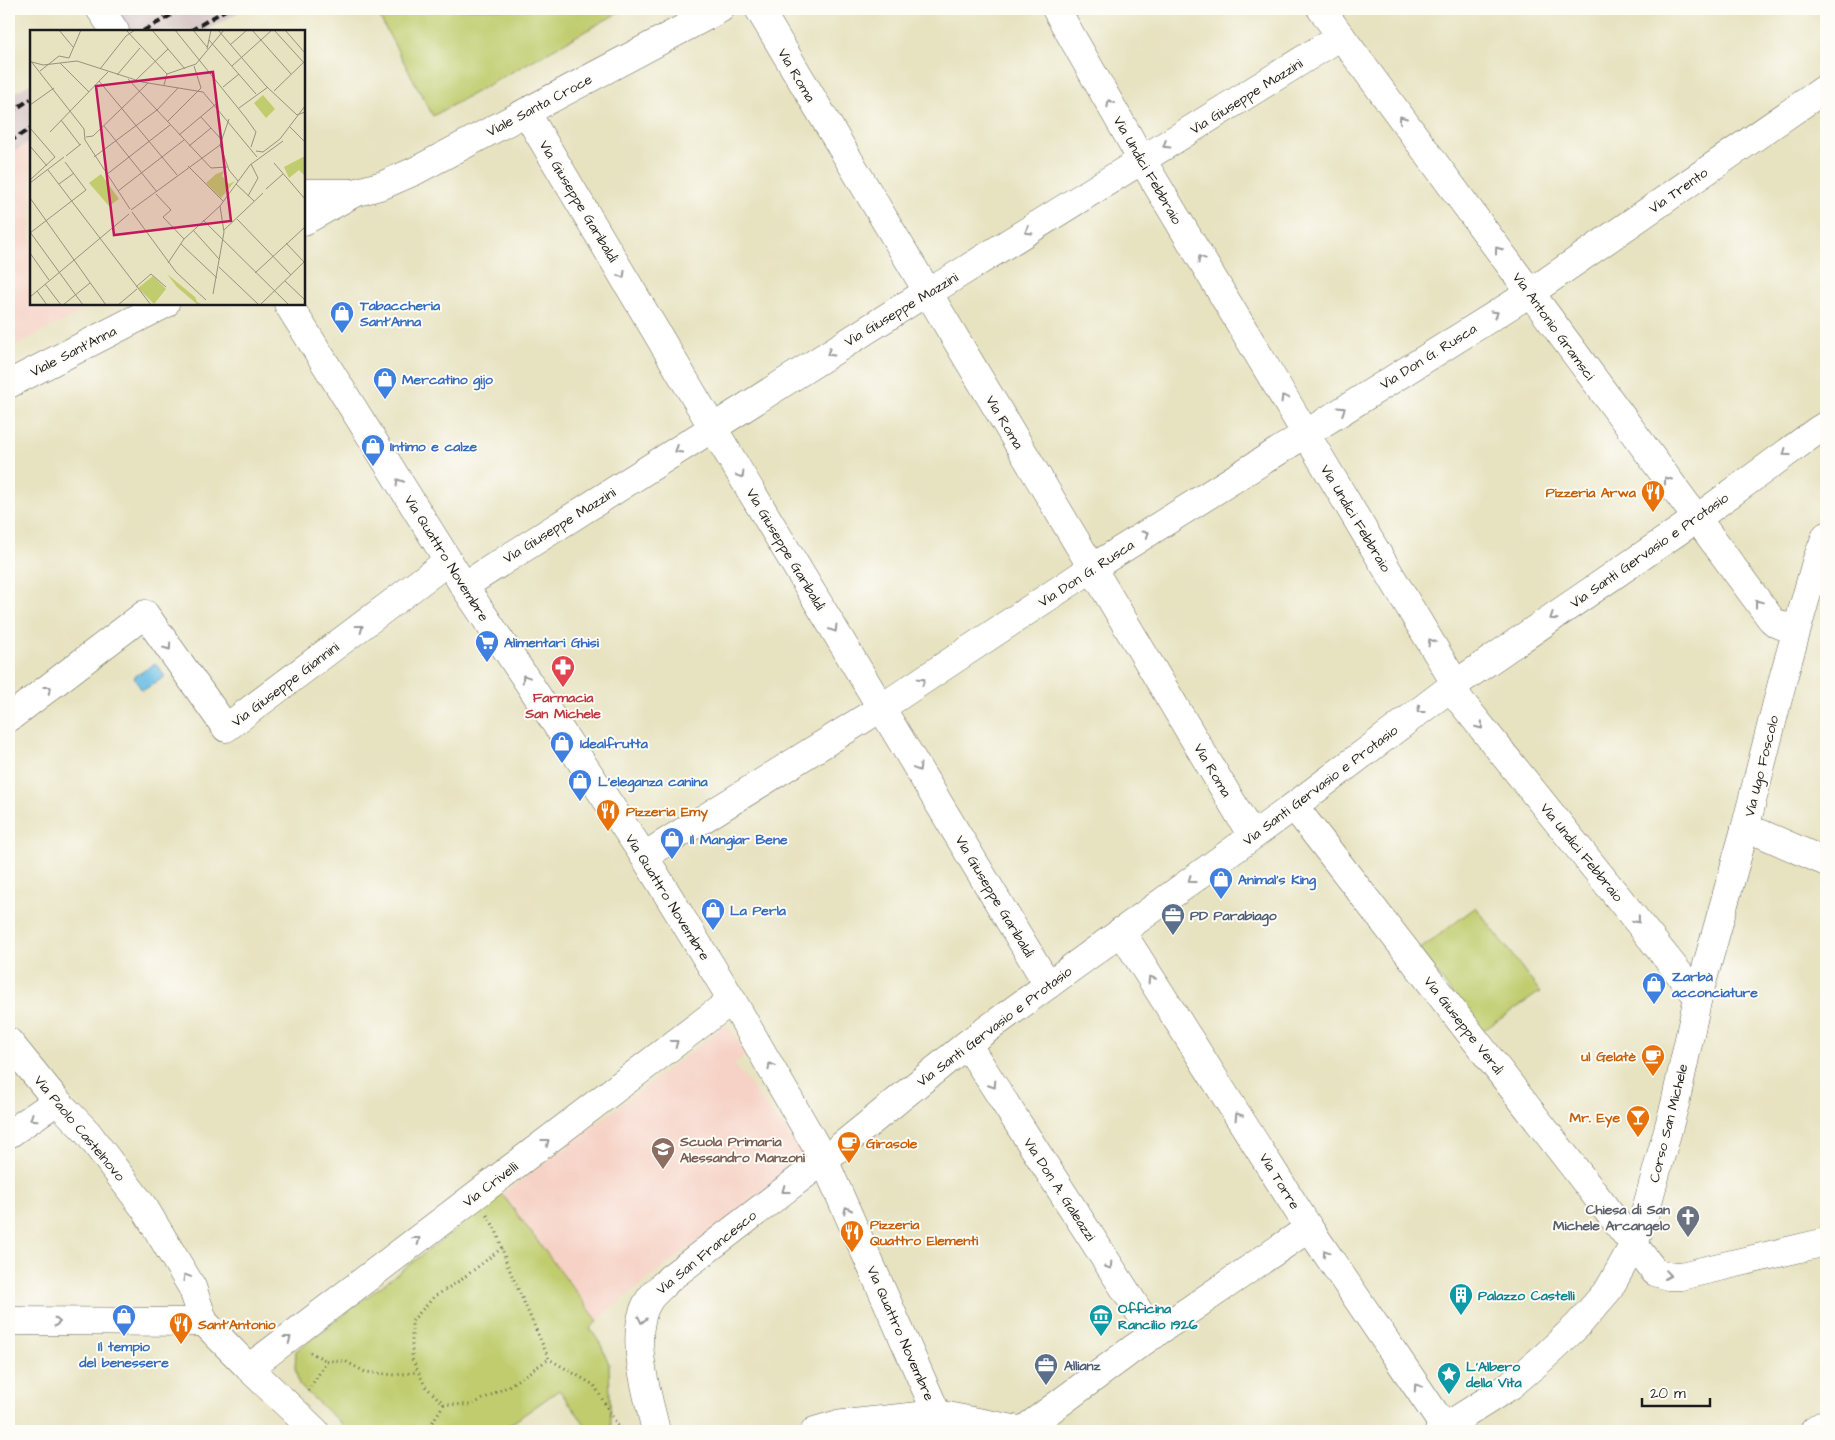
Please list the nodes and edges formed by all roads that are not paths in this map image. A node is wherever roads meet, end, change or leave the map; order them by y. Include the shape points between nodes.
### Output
1 (100, 9) edge
2 (720, 9) edge
3 (759, 9) edge
4 (1056, 9) edge
5 (1321, 9) edge
6 (114, 30) edge
7 (1341, 36) junction
8 (1826, 88) edge
9 (526, 112) junction
10 (1142, 160) junction
11 (305, 193) edge
12 (354, 193) junction
13 (305, 220) edge
14 (928, 293) junction
15 (1530, 293) junction
16 (163, 305) edge
17 (289, 305) edge
18 (9, 384) edge
19 (1826, 425) edge
20 (712, 428) junction
21 (1306, 433) junction
22 (1696, 519) junction
23 (1826, 536) edge
24 (448, 561) junction
25 (1092, 568) junction
26 (464, 586) junction
27 (1796, 630) junction
28 (1454, 685) junction
29 (881, 708) junction
30 (9, 718) edge
31 (1294, 806) junction
32 (1745, 829) junction
33 (1252, 836) junction
34 (644, 856) junction
35 (1826, 862) edge
36 (1121, 931) junction
37 (1048, 985) junction
38 (1698, 997) junction
39 (732, 1000) junction
40 (9, 1042) edge
41 (967, 1044) junction
42 (57, 1101) junction
43 (9, 1134) edge
44 (824, 1160) junction
45 (1309, 1228) junction
46 (1826, 1242) edge
47 (1634, 1244) junction
48 (9, 1321) edge
49 (204, 1322) junction
50 (1154, 1335) junction
51 (249, 1368) junction
52 (937, 1414) junction
53 (1826, 1424) edge
54 (1442, 1430) edge
55 (315, 1431) edge
56 (656, 1431) edge
57 (815, 1431) edge
58 (1023, 1431) edge
59 (1814, 1431) edge

1 - 6 street
2 - 9 street, Viale Santa Croce
3 - 14 street, Via Roma
10 -> 4 street, Via Undici Febbraio
5 - 7 street, Via Antonio Gramsci
7 -> 10 street, Via Giuseppe Mazzini
15 -> 7 street, Via Antonio Gramsci
8 - 15 street, Via Trento
9 - 12 street, Viale Santa Croce via 415,171
9 -> 20 street, Via Giuseppe Garibaldi
10 -> 14 street, Via Giuseppe Mazzini
21 -> 10 street, Via Undici Febbraio
11 - 12 street, Viale Santa Croce
12 - 13 street, Viale Santa Croce
14 -> 20 street, Via Giuseppe Mazzini
14 - 25 street, Via Roma
21 -> 15 street, Via Don G. Rusca
22 -> 15 street, Via Antonio Gramsci
16 - 18 street, Viale Sant'Anna
24 -> 17 street, Via Quattro Novembre
19 -> 22 street, Via Santi Gervasio e Protasio
20 -> 26 street, Via Giuseppe Mazzini
20 -> 29 street, Via Giuseppe Garibaldi
25 -> 21 street, Via Don G. Rusca
28 -> 21 street, Via Undici Febbraio
27 -> 22 street, Via Antonio Gramsci via 1771,619
22 -> 28 street, Via Santi Gervasio e Protasio
23 - 27 street, Via Ugo Foscolo
24 - 26 street, Via Quattro Novembre
30 -> 24 street, Via Giuseppe Giannini via 145,614 226,728
29 -> 25 street, Via Don G. Rusca
25 - 33 street, Via Roma
34 -> 26 street, Via Quattro Novembre
27 - 32 street, Via Ugo Foscolo
28 -> 31 street, Via Santi Gervasio e Protasio
28 -> 38 street, Via Undici Febbraio via 1459,699
29 - 34 street, Via Don G. Rusca
29 -> 37 street, Via Giuseppe Garibaldi
31 - 33 street, Via Santi Gervasio e Protasio
31 - 47 street, Via Giuseppe Verdi
32 - 35 street
32 - 38 street, Via Ugo Foscolo
33 -> 36 street, Via Santi Gervasio e Protasio
34 - 39 street, Via Quattro Novembre
36 - 37 street, Via Santi Gervasio e Protasio
45 -> 36 street, Via Torre
37 - 41 street, Via Santi Gervasio e Protasio
38 - 47 street, Corso San Michele via 1675,1104
44 -> 39 street, Via Quattro Novembre
51 -> 39 street, Via Crivelli
40 - 42 street, Via Paolo Castelnovo
41 - 44 street, Via Santi Gervasio e Protasio
41 -> 50 street, Via Don A. Galeazzi
42 -> 43 street
49 -> 42 street, Via Paolo Castelnovo via 192,1287 145,1209 88,1132
52 -> 44 street, Via Quattro Novembre
44 -> 56 street, Via San Francesco via 670,1278 649,1300 642,1316 638,1346
45 - 50 street
54 -> 45 street, Via Torre
47 -> 46 street, Via Giuseppe Verdi via 1655,1272 1681,1276
47 - 54 street, Corso San Michele via 1609,1289 1578,1325 1510,1386
48 -> 49 street
49 - 51 street
50 - 58 street
51 - 55 street
52 - 57 street via 834,1425
52 - 58 street
53 - 59 street

